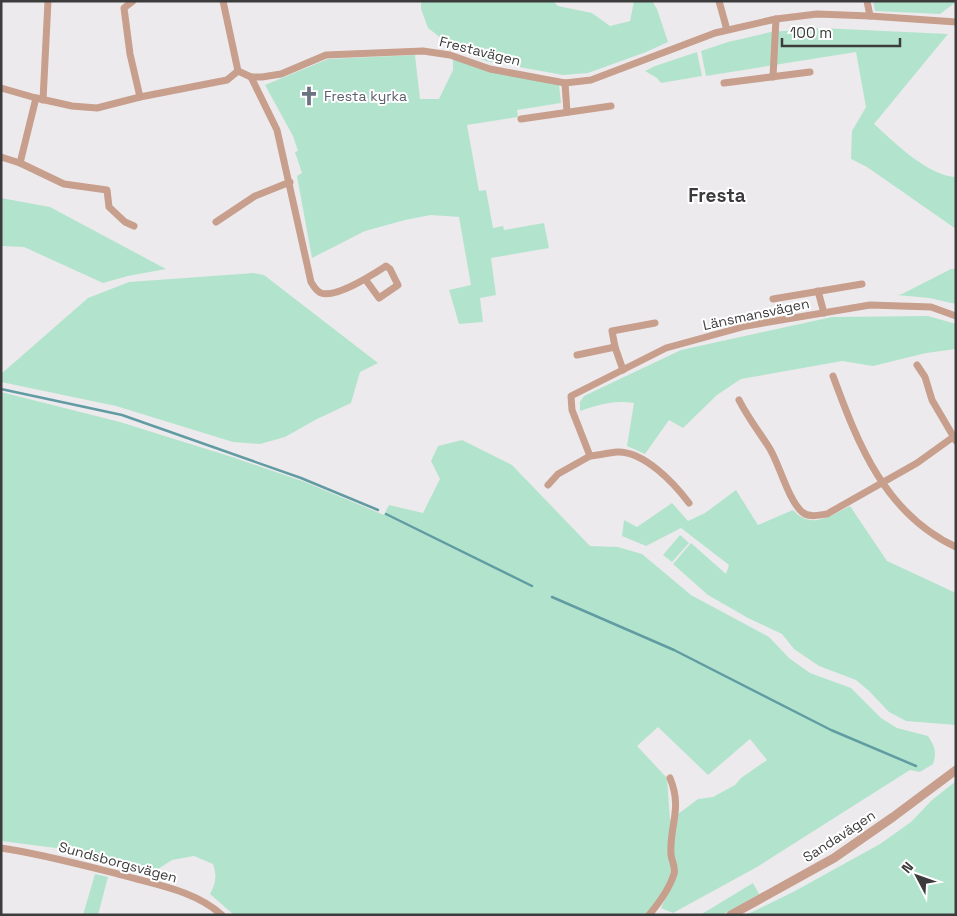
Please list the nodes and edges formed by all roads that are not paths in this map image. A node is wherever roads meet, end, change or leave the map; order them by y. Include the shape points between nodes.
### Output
1 (48, 1) edge
2 (133, 1) edge
3 (223, 1) edge
4 (719, 1) edge
5 (867, 1) edge
6 (870, 16) junction
7 (776, 19) junction
8 (956, 22) edge
9 (726, 30) junction
10 (238, 71) junction
11 (810, 72) dead end
12 (251, 77) junction
13 (773, 77) junction
14 (565, 83) junction
15 (724, 83) dead end
16 (1, 88) edge
17 (140, 97) junction
18 (40, 99) junction
19 (611, 106) dead end
20 (567, 112) junction
21 (521, 119) dead end
22 (1, 156) edge
23 (20, 163) junction
24 (290, 182) junction
25 (216, 222) dead end
26 (134, 226) dead end
27 (365, 279) junction
28 (862, 284) dead end
29 (818, 291) junction
30 (773, 298) dead end
31 (824, 313) junction
32 (956, 316) edge
33 (656, 323) dead end
34 (616, 347) junction
35 (577, 355) dead end
36 (917, 365) dead end
37 (623, 370) junction
38 (833, 376) dead end
39 (739, 400) dead end
40 (955, 438) edge
41 (590, 456) junction
42 (882, 483) junction
43 (548, 485) dead end
44 (689, 503) dead end
45 (956, 547) edge
46 (956, 770) edge
47 (670, 778) dead end
48 (1, 848) edge
49 (222, 915) edge
50 (649, 915) edge
51 (731, 915) edge

1 - 18 street
2 - 17 street via 124,8
3 - 10 street
4 - 9 street
5 - 6 street
6 - 7 street, Frestavägen via 817,14
6 - 8 street, Frestavägen
7 - 9 street, Frestavägen
7 - 13 street
9 - 14 street, Frestavägen via 591,80
10 - 12 street
10 - 17 street via 227,80
11 - 13 street
12 - 14 street, Frestavägen via 282,74 326,55 423,51 450,55 490,69
12 - 24 street via 278,130
13 - 15 street
14 - 20 street
16 - 18 street
17 - 18 street via 97,108
18 - 23 street
19 - 20 street
20 - 21 street
22 - 23 street
23 - 26 street via 64,184 107,190 109,207
24 - 25 street via 255,196
24 - 27 street via 314,289 328,294
27 - 27 street via 386,266 398,285 380,298
28 - 29 street
29 - 30 street
29 - 31 street
31 - 32 street, Länsmansvägen via 870,305 931,307
31 - 37 street, Länsmansvägen via 746,326 666,348
33 - 34 street via 612,331
34 - 35 street
34 - 37 street
36 - 40 street via 925,377 932,400
37 - 41 street, Länsmansvägen via 572,396 572,410
38 - 42 street via 853,432
39 - 42 street via 803,513 827,514
40 - 42 street
41 - 43 street via 558,474
41 - 44 street via 619,452 639,457 676,486
42 - 45 street via 917,522
46 - 51 street, Sandavägen via 834,858
47 - 50 street via 677,802 671,856 674,873 662,899
48 - 49 street, Sundsborgsvägen via 40,854 176,889

